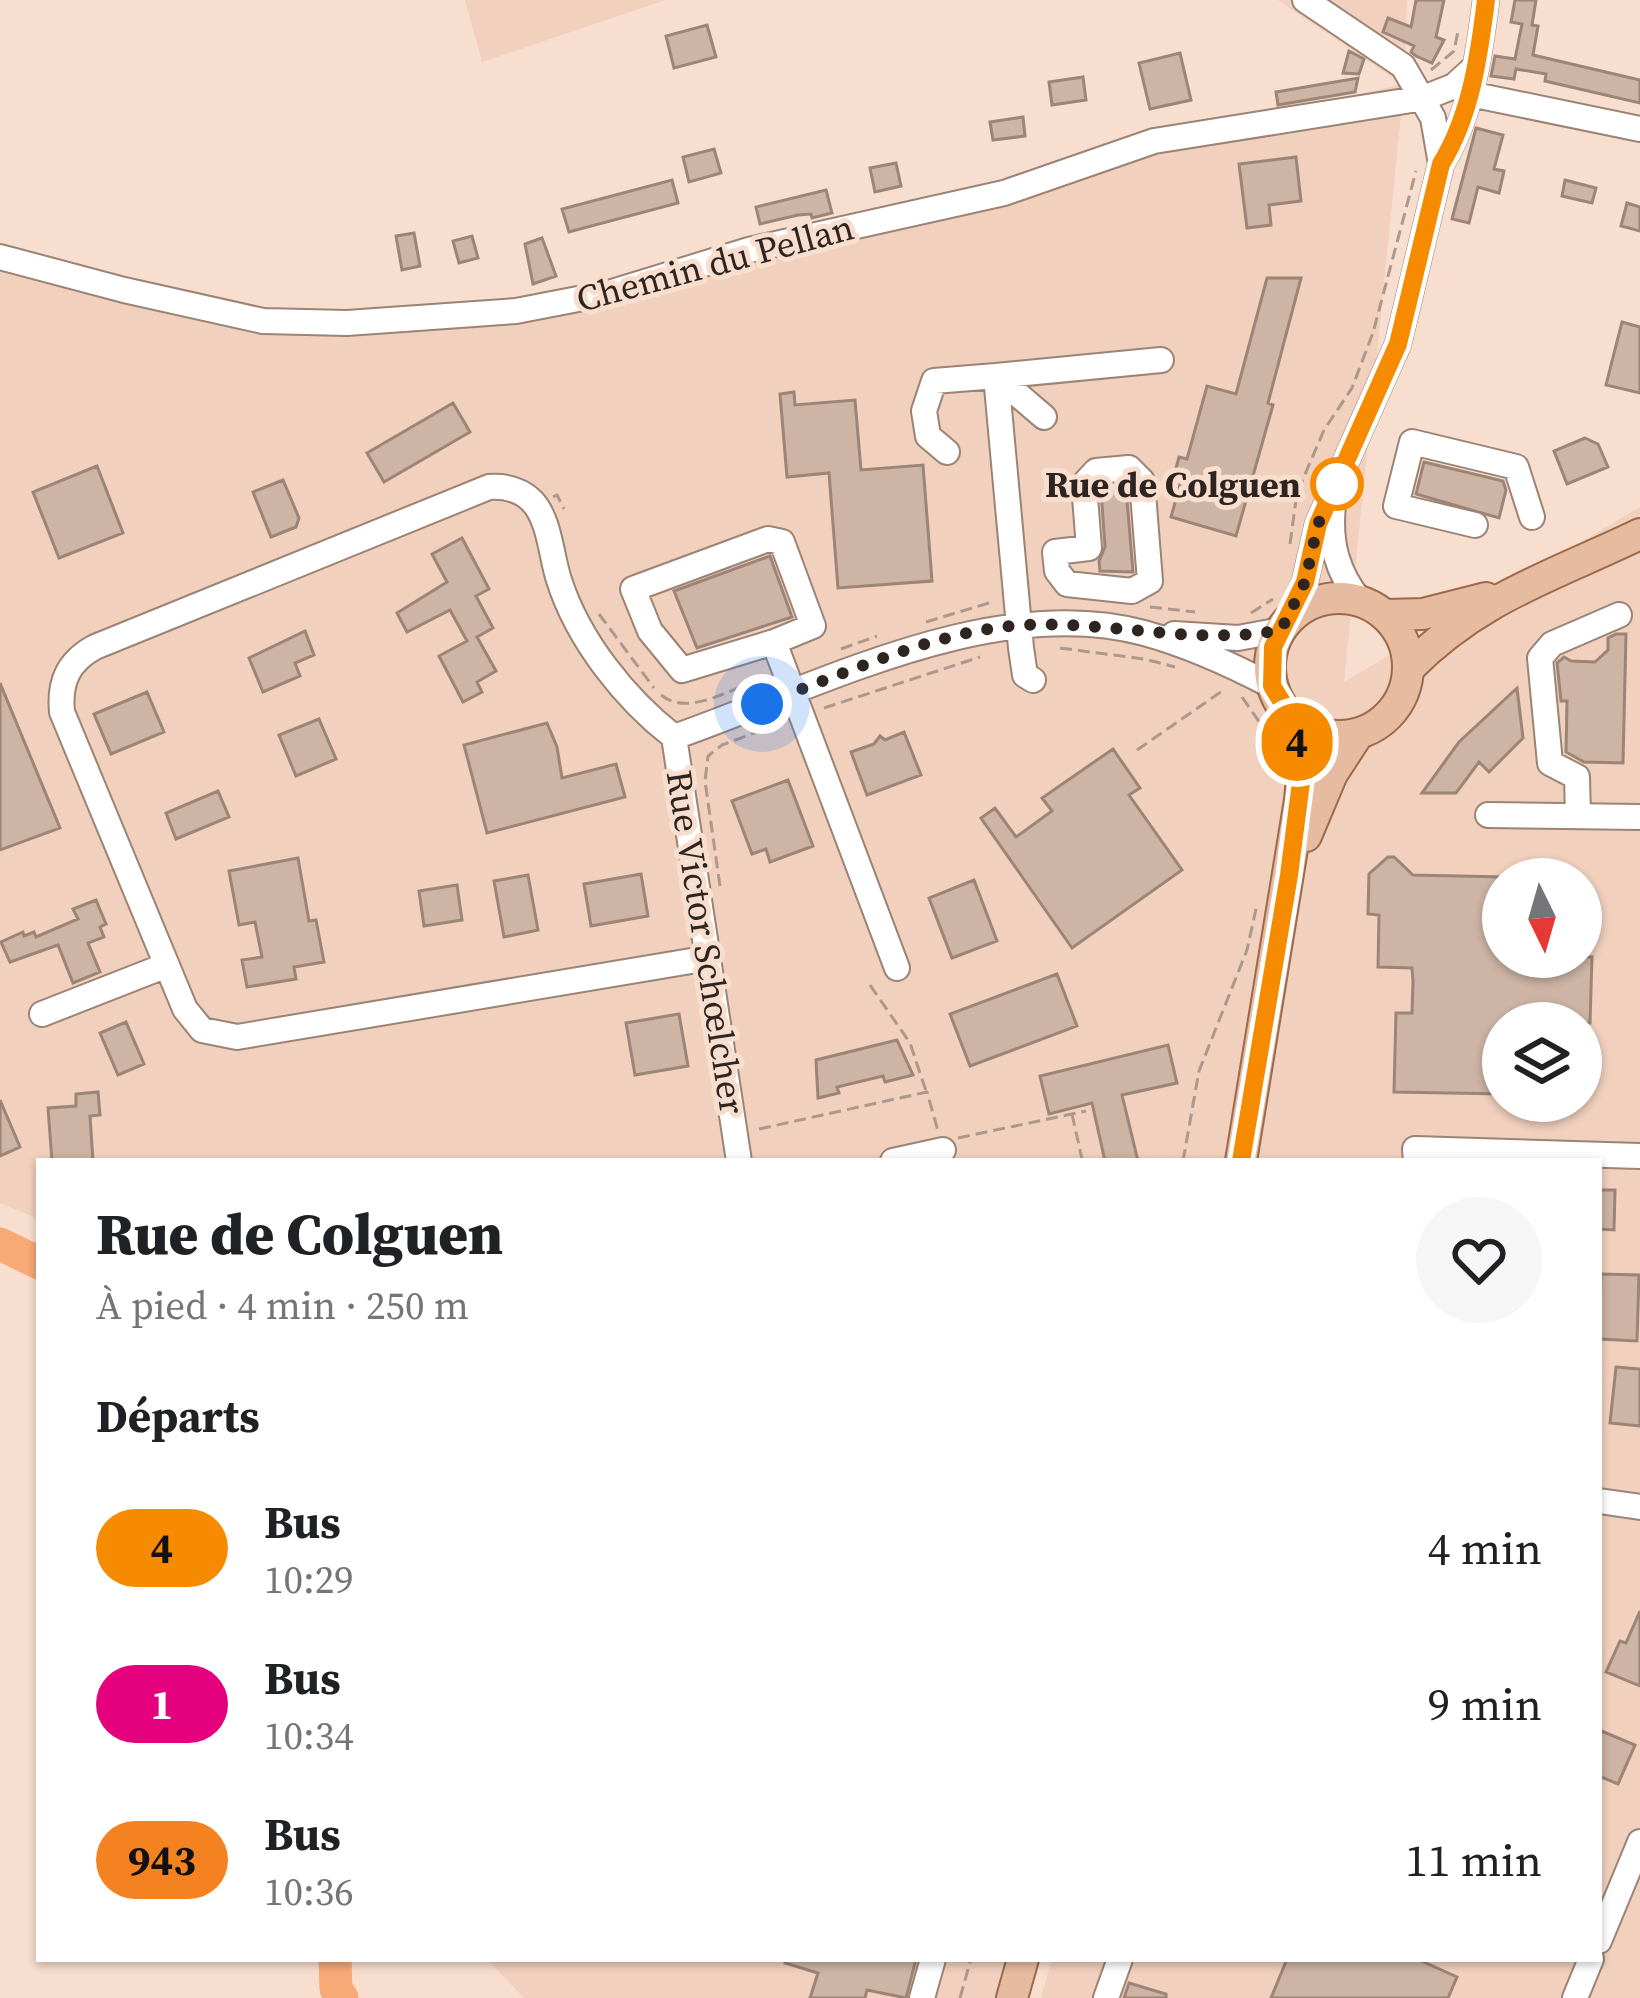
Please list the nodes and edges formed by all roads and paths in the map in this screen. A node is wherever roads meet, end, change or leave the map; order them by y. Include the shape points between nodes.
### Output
1 (1305, 0) edge
2 (1486, 0) edge
3 (1459, 30) dead end
4 (1476, 66) junction
5 (1470, 94) junction
6 (1423, 99) junction
7 (1640, 129) edge
8 (1441, 164) junction
9 (1416, 171) dead end
10 (0, 257) edge
11 (1400, 337) junction
12 (1161, 360) dead end
13 (996, 376) junction
14 (1044, 417) dead end
15 (947, 452) dead end
16 (1334, 490) junction
17 (524, 496) junction
18 (1532, 517) dead end
19 (567, 522) dead end
20 (1474, 525) dead end
21 (1640, 534) edge
22 (1055, 552) junction
23 (1014, 557) junction
24 (1506, 593) junction
25 (1018, 597) junction
26 (588, 599) dead end
27 (1373, 608) junction
28 (1204, 613) dead end
29 (1619, 615) dead end
30 (1282, 616) junction
31 (1244, 617) dead end
32 (1143, 619) junction
33 (913, 626) dead end
34 (893, 632) dead end
35 (1021, 637) junction
36 (774, 642) junction
37 (836, 650) dead end
38 (978, 657) dead end
39 (1178, 668) dead end
40 (1409, 668) junction
41 (1214, 678) dead end
42 (1033, 680) dead end
43 (749, 684) dead end
44 (1232, 685) junction
45 (1272, 686) junction
46 (799, 704) junction
47 (1283, 730) junction
48 (1358, 734) junction
49 (674, 737) junction
50 (1137, 750) dead end
51 (1488, 815) dead end
52 (1578, 817) junction
53 (1640, 817) edge
54 (1289, 875) junction
55 (722, 897) dead end
56 (1256, 908) dead end
57 (709, 958) junction
58 (167, 964) junction
59 (897, 968) dead end
60 (870, 985) dead end
61 (42, 1014) dead end
62 (927, 1092) junction
63 (1086, 1111) dead end
64 (1072, 1114) junction
65 (756, 1130) dead end
66 (944, 1150) dead end
67 (1416, 1155) edge
68 (1640, 1156) edge
69 (740, 1158) edge
70 (907, 1158) edge
71 (1082, 1158) edge
72 (1184, 1158) edge
73 (1242, 1158) edge
74 (1602, 1501) edge
75 (1640, 1507) edge
76 (1640, 1842) edge
77 (1602, 1934) edge
78 (932, 1962) edge
79 (970, 1962) edge
80 (1022, 1962) edge
81 (1119, 1962) edge
82 (1591, 1962) edge
83 (922, 1998) edge
84 (960, 1998) edge
85 (1012, 1998) edge
86 (1106, 1998) edge
87 (1575, 1998) edge

1 - 6 street via 1402,66
2 - 4 street
3 - 6 path
4 - 5 street
4 - 6 street
5 - 6 street
5 - 7 street
5 - 8 street
6 - 8 street
6 - 10 street, Chemin du Pellan via 1154,141 1004,193 516,311 263,321
8 - 11 street
9 - 11 path via 1374,330
11 - 16 street
12 - 13 street
13 - 14 street
13 - 15 street via 934,381 924,410 928,436
13 - 23 street
16 - 27 street via 1338,569
16 - 30 street via 1305,582
17 - 19 path via 557,495
17 - 49 street, Rue Victor Schœlcher via 596,650 647,716
17 - 58 street via 488,488 78,656 62,684 62,712
18 - 20 street via 1516,467 1412,442 1396,506
21 - 24 main road
22 - 22 street via 1061,578 1074,588 1132,592 1150,581 1138,473 1120,468 1089,477 1082,491 1089,548
22 - 23 street
23 - 25 street
24 - 27 main road via 1423,614
24 - 40 main road
25 - 33 path
25 - 35 street
26 - 43 path via 670,702 694,704
27 - 30 main road via 1329,599
27 - 40 main road via 1406,646
28 - 32 path
29 - 52 street via 1552,644 1540,658 1550,763 1577,776
30 - 31 path
30 - 32 street via 1238,638
30 - 45 main road
32 - 35 street
32 - 45 street
34 - 37 path
35 - 39 path
35 - 42 street via 1025,675
35 - 46 street via 934,642
36 - 36 street via 682,670 650,632 633,590 768,539 782,542 813,626
36 - 46 street
38 - 46 path
40 - 48 main road via 1394,710
41 - 44 path
44 - 47 path
44 - 50 path
45 - 47 main road
46 - 49 street
46 - 55 path via 708,756
46 - 59 street
47 - 48 main road
47 - 54 main road via 1303,767
48 - 54 main road
49 - 57 street, Rue Victor Schœlcher
51 - 52 street
52 - 53 street
54 - 73 main road
56 - 72 path via 1199,1071
57 - 58 street via 237,1037 193,1021
57 - 69 street, Rue Victor Schœlcher
58 - 61 street
60 - 62 path via 910,1043
62 - 64 path via 941,1142
62 - 65 path
63 - 64 path
64 - 71 path
66 - 70 street
67 - 68 street
74 - 75 street
76 - 77 street
78 - 83 street
79 - 84 path
80 - 85 main road
81 - 86 street
82 - 87 street

